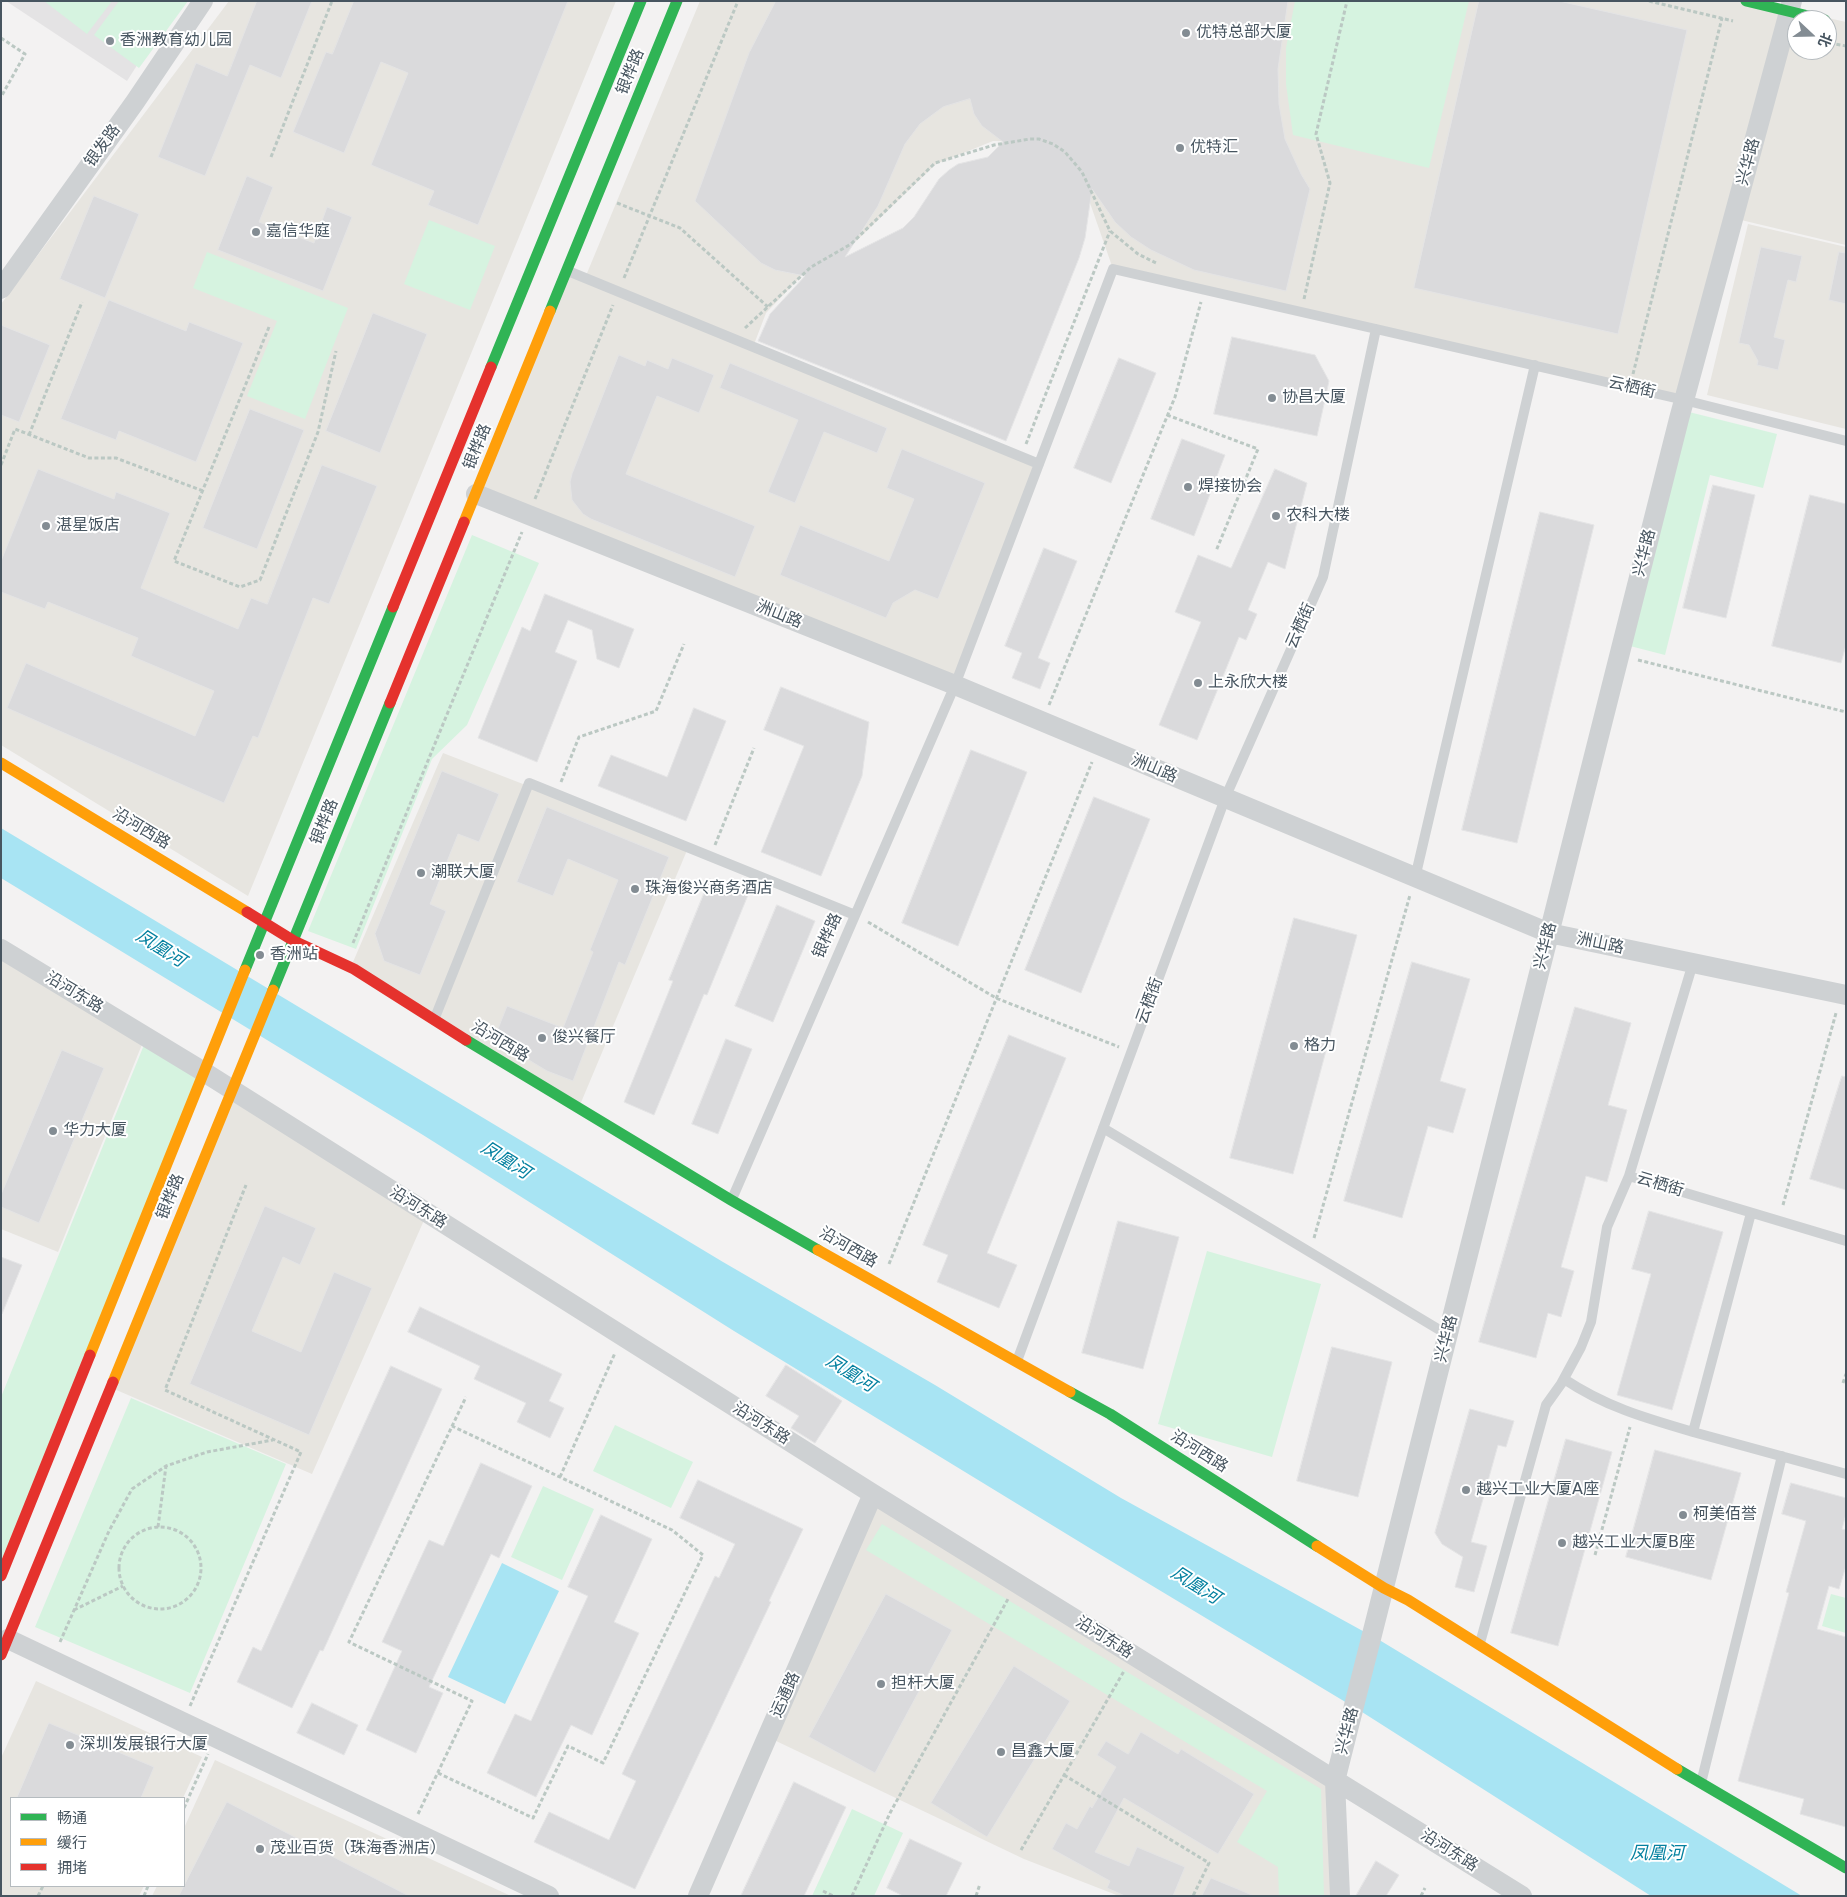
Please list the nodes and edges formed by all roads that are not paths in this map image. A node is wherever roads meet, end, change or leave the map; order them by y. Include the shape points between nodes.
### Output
1 (203, 1) edge
2 (641, 1) edge
3 (677, 1) edge
4 (1746, 1) edge
5 (1790, 6) edge
6 (568, 271) junction
7 (1, 289) edge
8 (1376, 329) junction
9 (1535, 365) junction
10 (1684, 400) junction
11 (1846, 441) edge
12 (1039, 464) junction
13 (476, 494) junction
14 (955, 685) junction
15 (1, 763) edge
16 (1225, 798) junction
17 (1415, 878) junction
18 (855, 915) junction
19 (264, 922) junction
20 (1549, 934) junction
21 (294, 941) junction
22 (1, 949) edge
23 (1693, 963) junction
24 (1844, 995) edge
25 (434, 1021) junction
26 (204, 1072) junction
27 (232, 1092) junction
28 (1103, 1128) junction
29 (1629, 1176) junction
30 (731, 1200) junction
31 (1751, 1213) junction
32 (1846, 1242) edge
33 (1448, 1335) junction
34 (1016, 1363) junction
35 (1564, 1379) junction
36 (1693, 1432) junction
37 (1782, 1456) junction
38 (1846, 1474) edge
39 (873, 1494) junction
40 (1, 1576) edge
41 (1384, 1588) junction
42 (1480, 1645) junction
43 (4, 1647) edge
44 (1335, 1781) junction
45 (1701, 1784) junction
46 (1846, 1868) edge
47 (538, 1894) edge
48 (698, 1896) edge
49 (1340, 1896) edge
50 (1522, 1896) edge

1 - 7 street, 银发路
2 - 19 main road, 银桦路
3 - 6 main road, 银桦路
4 - 5 main road
5 - 10 street, 兴华路
6 - 12 lane
6 - 13 main road, 银桦路
8 - 9 lane, 云栖街
8 - 12 lane, 银桦路 via 1113,269
8 - 16 lane, 云栖街 via 1323,577
9 - 10 lane, 云栖街
9 - 17 lane
10 - 11 lane, 云栖街
10 - 20 street, 兴华路
12 - 14 lane, 银桦路
13 - 14 street, 洲山路
13 - 21 main road, 银桦路
14 - 16 street, 洲山路
14 - 18 lane, 银桦路
15 - 19 main road, 沿河西路
16 - 17 street, 洲山路
16 - 28 lane, 云栖街
17 - 20 street, 洲山路
18 - 25 lane via 529,783
18 - 30 lane, 银桦路
19 - 21 main road, 沿河西路
19 - 26 main road, 银桦路
20 - 23 street, 洲山路
20 - 33 street, 兴华路
21 - 25 main road, 沿河西路 via 344,965
21 - 27 main road, 银桦路
22 - 26 street, 沿河东路
23 - 24 street, 洲山路
23 - 29 lane, 云栖街
25 - 30 main road, 沿河西路
26 - 27 street, 沿河东路
26 - 40 main road, 银桦路
27 - 39 street, 沿河东路
27 - 43 main road, 银桦路
28 - 33 lane
28 - 34 lane, 云栖街
29 - 31 lane, 云栖街
29 - 35 lane via 1607,1227 1591,1322
30 - 34 main road, 沿河西路
31 - 32 lane, 云栖街
31 - 36 lane
33 - 41 street, 兴华路
34 - 41 main road, 沿河西路 via 1110,1414
35 - 36 lane via 1588,1395 1634,1414
35 - 42 lane via 1546,1405
36 - 37 lane
37 - 38 lane
37 - 45 lane
39 - 44 street, 沿河东路
39 - 48 street, 运通路
41 - 42 main road, 沿河西路
41 - 44 street, 兴华路
42 - 45 main road, 沿河西路
43 - 47 street via 52,1660
44 - 49 street, 兴华路
44 - 50 street, 沿河东路
45 - 46 main road, 沿河西路

